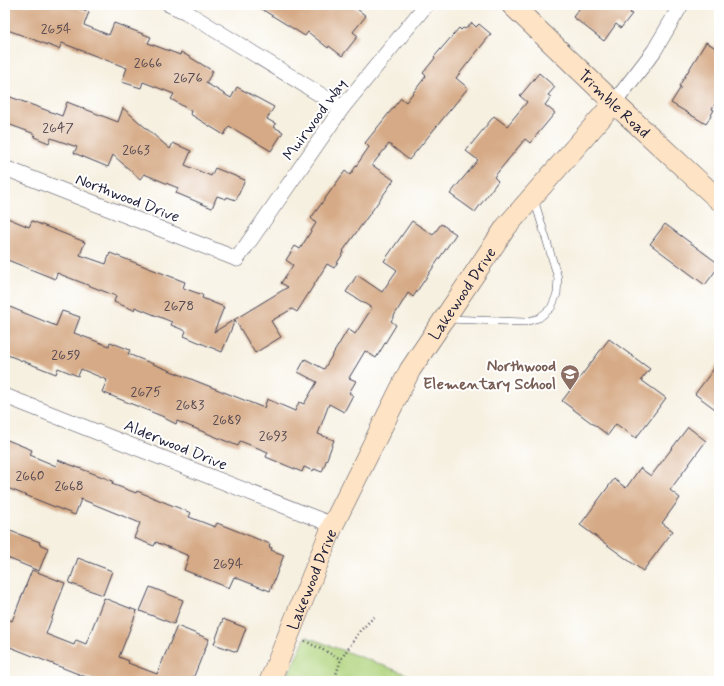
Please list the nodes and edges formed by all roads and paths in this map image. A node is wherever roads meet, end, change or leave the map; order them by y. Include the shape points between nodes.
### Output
1 (170, 5) edge
2 (426, 5) edge
3 (512, 5) edge
4 (681, 5) edge
5 (614, 103) junction
6 (342, 108) junction
7 (5, 168) edge
8 (533, 197) junction
9 (719, 200) edge
10 (237, 260) joint
11 (445, 319) junction
12 (5, 396) edge
13 (333, 525) junction
14 (376, 615) dead end
15 (304, 640) dead end
16 (341, 659) junction
17 (270, 681) edge
18 (334, 681) edge

1 - 6 street via 186,12
2 - 6 street, Muirwood Way
3 - 5 street, Trimble Road
4 - 5 street, Lakewood Drive via 654,51
5 - 8 street, Lakewood Drive
5 - 9 street, Trimble Road
6 - 10 street, Muirwood Way
7 - 10 street, Northwood Drive
8 - 11 street, Lakewood Drive via 506,227
8 - 11 lane via 558,278 557,294 551,308 539,318 525,322
11 - 13 street, Lakewood Drive via 410,370
12 - 13 street, Alderwood Drive
13 - 17 street, Lakewood Drive
14 - 16 path via 360,631
15 - 16 path
16 - 18 path

